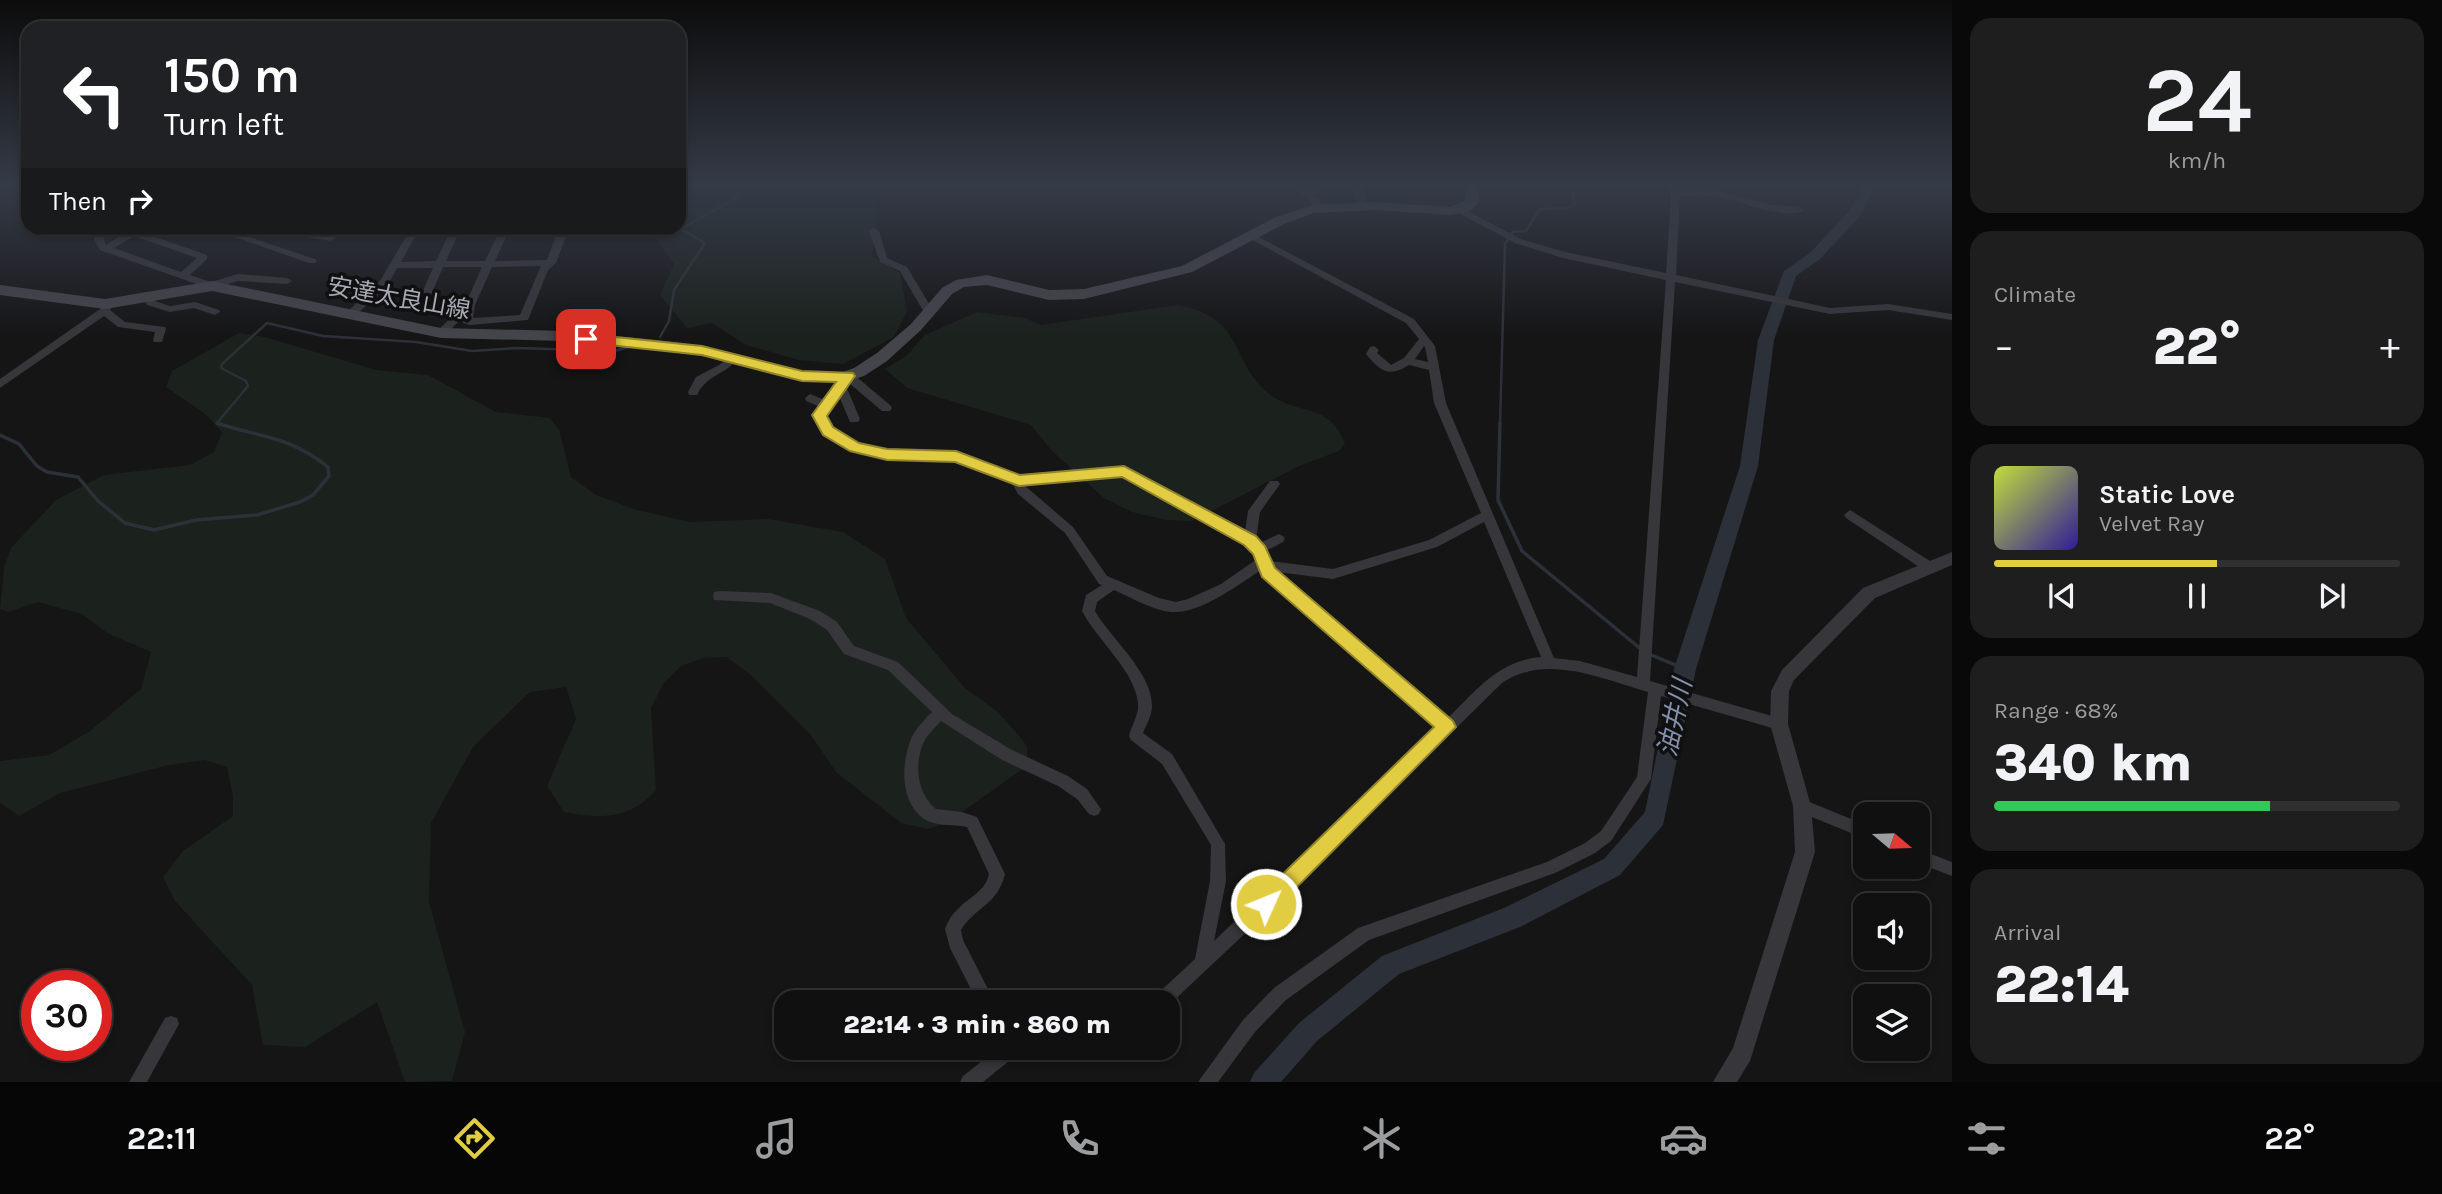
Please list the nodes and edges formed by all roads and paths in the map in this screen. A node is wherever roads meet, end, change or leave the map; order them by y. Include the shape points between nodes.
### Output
1 (100, 235) edge
2 (127, 235) edge
3 (143, 235) edge
4 (236, 235) edge
5 (314, 235) edge
6 (411, 235) edge
7 (452, 235) edge
8 (502, 235) edge
9 (561, 235) edge
10 (875, 235) edge
11 (1505, 235) edge
12 (1673, 235) edge
13 (148, 237) joint
14 (1252, 237) joint
15 (331, 238) dead end
16 (1517, 242) joint
17 (106, 249) junction
18 (312, 261) dead end
19 (491, 263) junction
20 (551, 263) junction
21 (439, 264) junction
22 (396, 265) junction
23 (276, 267) dead end
24 (185, 274) junction
25 (258, 277) junction
26 (1673, 278) junction
27 (286, 281) dead end
28 (212, 286) junction
29 (0, 290) edge
30 (426, 295) dead end
31 (149, 298) junction
32 (470, 305) junction
33 (107, 307) junction
34 (207, 312) dead end
35 (929, 312) junction
36 (351, 314) junction
37 (1952, 317) edge
38 (441, 333) junction
39 (1426, 338) junction
40 (158, 340) dead end
41 (1374, 351) dead end
42 (733, 358) junction
43 (1408, 361) junction
44 (1435, 368) junction
45 (844, 381) junction
46 (0, 384) edge
47 (693, 392) dead end
48 (810, 398) dead end
49 (826, 405) junction
50 (886, 408) dead end
51 (854, 419) dead end
52 (1016, 480) junction
53 (1274, 484) dead end
54 (1850, 514) dead end
55 (1486, 516) junction
56 (1279, 540) dead end
57 (1260, 554) junction
58 (1952, 558) edge
59 (1929, 567) junction
60 (1111, 586) junction
61 (719, 596) dead end
62 (1549, 661) junction
63 (1656, 688) junction
64 (940, 713) junction
65 (1779, 724) junction
66 (1447, 727) junction
67 (1802, 806) junction
68 (1094, 809) dead end
69 (1853, 827) edge
70 (1930, 861) edge
71 (1952, 869) edge
72 (1202, 965) junction
73 (980, 990) edge
74 (1174, 990) edge
75 (171, 1024) dead end
76 (995, 1060) edge
77 (138, 1082) edge
78 (969, 1082) edge
79 (1207, 1082) edge
80 (1724, 1082) edge

1 - 17 street via 100,246
2 - 17 street
3 - 13 street
4 - 18 street
5 - 15 street
6 - 22 street
7 - 21 street
8 - 19 street
9 - 20 street
10 - 35 street via 883,260 904,269
11 - 16 street
12 - 26 street
13 - 24 street via 204,257
14 - 35 main road, 安達太良山線 via 1187,269 1084,294 1049,295 972,281 947,291
14 - 39 street via 1392,309
16 - 26 street
17 - 24 street
19 - 20 street
19 - 21 street
19 - 32 street
20 - 32 street via 544,269 524,318 470,323
21 - 22 street
21 - 30 street
22 - 36 street
23 - 25 street
24 - 28 street
25 - 27 street
25 - 28 street
26 - 37 street via 1830,312 1891,307
26 - 63 street via 1645,653
28 - 31 main road, 安達太良山線
28 - 36 main road, 安達太良山線
29 - 33 main road, 安達太良山線
31 - 33 main road, 安達太良山線
31 - 34 street via 170,310 195,305
32 - 38 street
33 - 40 street via 122,325 161,329
33 - 46 street
35 - 45 main road, 安達太良山線 via 882,357
36 - 38 main road, 安達太良山線
38 - 42 main road, 安達太良山線 via 565,336
39 - 43 street
39 - 44 street
41 - 43 street via 1371,354 1388,368
42 - 45 main road, 安達太良山線 via 802,376
42 - 47 street via 725,367 703,375
43 - 44 street
44 - 55 street via 1440,403
45 - 49 street
45 - 50 street
45 - 51 street
48 - 49 street
49 - 52 street via 820,415 823,425 855,447 887,454 956,457
52 - 57 street via 1124,472
52 - 60 street via 1022,491 1069,530 1093,570
53 - 57 street via 1254,511
54 - 59 street
55 - 57 street via 1433,544 1333,574
55 - 62 street
56 - 57 street
57 - 60 street via 1208,597 1176,607
57 - 66 street via 1268,572
58 - 59 street
59 - 65 street via 1869,593 1788,675 1780,691
60 - 72 street via 1091,598 1088,611 1124,659 1143,697 1146,707 1136,736 1167,759 1218,844 1218,881
61 - 64 street via 771,598 816,615 832,626 849,650 903,672
62 - 63 street
62 - 66 street via 1506,672
63 - 65 street
63 - 79 street via 1644,779 1606,836 1550,868 1364,934 1280,993
64 - 68 street via 1007,755 1063,781
64 - 73 street via 915,747 911,763 915,792 933,816 972,822 997,874 992,890 961,916 953,929
65 - 67 street
66 - 72 street
67 - 69 street
67 - 80 street via 1806,834 1801,868 1742,1053
70 - 71 street
72 - 74 street
75 - 77 street
76 - 78 street

